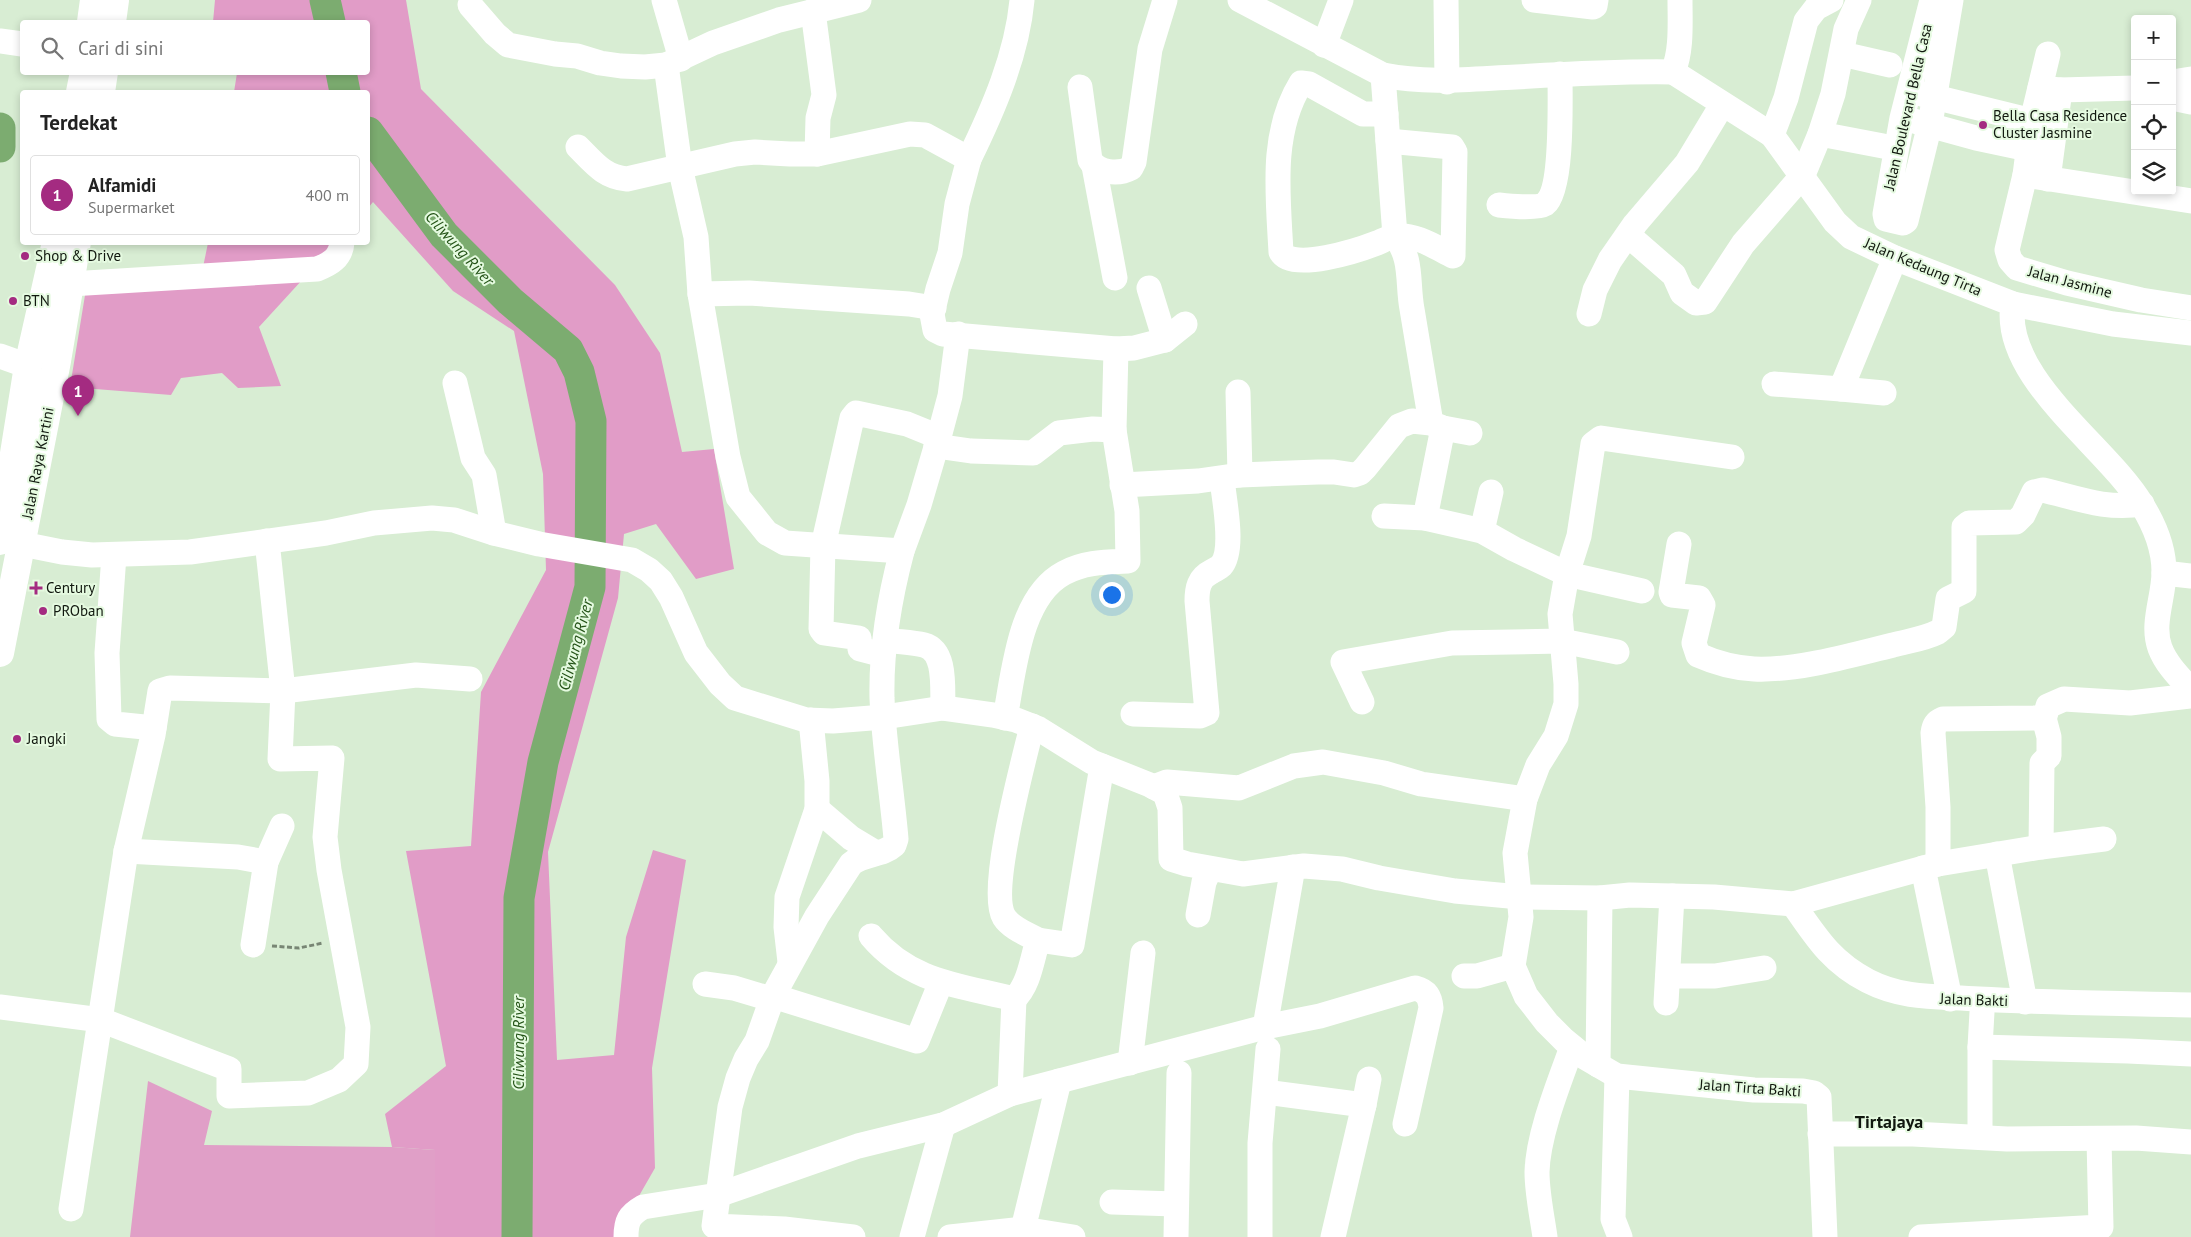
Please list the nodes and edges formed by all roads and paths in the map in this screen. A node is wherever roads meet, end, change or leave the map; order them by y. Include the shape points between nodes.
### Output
1 (94, 0) edge
2 (115, 0) edge
3 (664, 0) edge
4 (860, 0) edge
5 (1022, 0) edge
6 (1165, 0) edge
7 (1240, 0) edge
8 (1341, 0) edge
9 (1446, 0) edge
10 (1534, 0) edge
11 (1596, 0) edge
12 (1680, 0) edge
13 (1831, 0) edge
14 (1859, 0) edge
15 (1932, 0) edge
16 (1951, 0) edge
17 (470, 5) dead end
18 (813, 11) junction
19 (91, 20) edge
20 (112, 20) edge
21 (0, 41) edge
22 (20, 44) edge
23 (1324, 45) junction
24 (1842, 54) junction
25 (2048, 54) dead end
26 (674, 62) junction
27 (1890, 64) dead end
28 (1673, 72) junction
29 (1560, 74) junction
30 (83, 75) edge
31 (104, 75) edge
32 (1383, 75) junction
33 (2191, 79) edge
34 (2176, 81) edge
35 (1447, 82) junction
36 (1080, 87) dead end
37 (2050, 89) junction
38 (2131, 89) edge
39 (80, 90) edge
40 (101, 90) edge
41 (1909, 91) junction
42 (1936, 96) junction
43 (2176, 99) edge
44 (2191, 102) edge
45 (1722, 105) junction
46 (1386, 114) junction
47 (1902, 118) junction
48 (2032, 121) junction
49 (1930, 124) junction
50 (1820, 134) junction
51 (1772, 136) junction
52 (1388, 141) junction
53 (1883, 146) dead end
54 (578, 147) dead end
55 (2028, 149) junction
56 (817, 154) junction
57 (969, 159) junction
58 (1094, 166) junction
59 (680, 167) junction
60 (1803, 175) junction
61 (2036, 177) junction
62 (2191, 201) edge
63 (1499, 205) dead end
64 (1628, 235) junction
65 (1395, 236) junction
66 (55, 245) edge
67 (76, 245) edge
68 (341, 245) edge
69 (1894, 258) junction
70 (1115, 278) dead end
71 (70, 284) junction
72 (1149, 288) dead end
73 (700, 294) junction
74 (2012, 304) junction
75 (934, 308) junction
76 (2191, 308) edge
77 (1589, 314) dead end
78 (1185, 324) dead end
79 (2191, 333) edge
80 (958, 334) junction
81 (1165, 340) junction
82 (1116, 349) junction
83 (0, 356) edge
84 (28, 366) junction
85 (455, 383) dead end
86 (1774, 384) dead end
87 (1841, 388) junction
88 (1238, 392) dead end
89 (1884, 393) dead end
90 (1437, 426) junction
91 (1114, 430) junction
92 (1470, 433) dead end
93 (937, 441) junction
94 (1732, 457) dead end
95 (1231, 477) junction
96 (1122, 485) junction
97 (1491, 492) dead end
98 (2142, 504) junction
99 (1384, 516) dead end
100 (1424, 518) junction
101 (1482, 531) junction
102 (494, 533) junction
103 (268, 540) junction
104 (11, 542) edge
105 (1679, 544) dead end
106 (823, 546) junction
107 (902, 551) junction
108 (114, 555) junction
109 (2164, 573) junction
110 (1566, 574) junction
111 (2191, 576) edge
112 (1642, 591) dead end
113 (1562, 641) junction
114 (884, 648) junction
115 (0, 652) edge
116 (1617, 652) dead end
117 (470, 679) dead end
118 (2191, 690) edge
119 (283, 691) junction
120 (2191, 696) edge
121 (1362, 702) dead end
122 (943, 708) junction
123 (1132, 714) dead end
124 (884, 717) junction
125 (1005, 718) junction
126 (2044, 718) junction
127 (810, 720) junction
128 (1032, 726) junction
129 (154, 728) junction
130 (1102, 766) junction
131 (1154, 787) junction
132 (1525, 799) junction
133 (818, 810) junction
134 (282, 826) dead end
135 (2104, 839) dead end
136 (2041, 847) junction
137 (126, 851) junction
138 (876, 853) junction
139 (1997, 854) junction
140 (266, 862) junction
141 (1931, 866) junction
142 (1293, 867) junction
143 (1210, 869) junction
144 (1672, 896) junction
145 (1520, 897) junction
146 (1600, 898) junction
147 (1793, 904) junction
148 (1198, 915) dead end
149 (871, 936) dead end
150 (343, 940) junction
151 (1038, 940) junction
152 (253, 945) joint
153 (1143, 953) dead end
154 (790, 962) junction
155 (1513, 966) junction
156 (1764, 968) dead end
157 (1464, 976) dead end
158 (1668, 976) junction
159 (941, 982) junction
160 (705, 984) dead end
161 (772, 998) junction
162 (1014, 999) junction
163 (1950, 999) junction
164 (2025, 1002) junction
165 (1666, 1003) dead end
166 (2191, 1006) edge
167 (0, 1007) edge
168 (1982, 1012) dead end
169 (101, 1020) junction
170 (1266, 1038) junction
171 (1572, 1047) junction
172 (1980, 1047) junction
173 (2191, 1054) edge
174 (1130, 1063) junction
175 (1607, 1071) junction
176 (1179, 1073) dead end
177 (1368, 1079) dead end
178 (1059, 1081) junction
179 (1265, 1092) junction
180 (1010, 1094) junction
181 (1364, 1105) junction
182 (1405, 1124) dead end
183 (943, 1125) junction
184 (1820, 1134) junction
185 (1980, 1136) junction
186 (2099, 1138) junction
187 (2191, 1142) edge
188 (718, 1195) junction
189 (1112, 1202) dead end
190 (1176, 1204) junction
191 (71, 1209) dead end
192 (1023, 1229) junction
193 (626, 1237) edge
194 (853, 1237) edge
195 (912, 1237) edge
196 (950, 1237) edge
197 (1073, 1237) edge
198 (1176, 1237) edge
199 (1260, 1237) edge
200 (1333, 1237) edge
201 (1545, 1237) edge
202 (1620, 1237) edge
203 (1825, 1237) edge
204 (1921, 1237) edge

1 - 19 main road
2 - 20 main road
3 - 26 street
4 - 18 street
5 - 57 street via 1016,34 989,120
6 - 58 street via 1150,49 1134,162 1126,171 1114,172
7 - 23 street
8 - 23 street
9 - 35 street
10 - 11 street via 1593,7
12 - 28 street via 1680,44
13 - 51 street via 1816,8 1806,21 1786,98
14 - 24 street via 1846,29
15 - 41 street, Jalan Boulevard Bella Casa
16 - 42 street, Jalan Boulevard Bella Casa
17 - 26 street via 508,45 621,66
18 - 26 street via 713,43
18 - 56 street via 824,95 818,118
21 - 22 street
23 - 32 street
24 - 27 street
24 - 50 street
25 - 37 street, Jalan Jasmine
26 - 59 street
28 - 29 street
28 - 45 street, Jalan Kedaung Tirta
29 - 35 street
29 - 63 street via 1558,163 1548,200 1544,205 1536,206
30 - 39 main road
31 - 40 main road
32 - 35 street
32 - 46 street
33 - 34 street
36 - 58 street via 1088,152
37 - 38 street
37 - 48 street, Jalan Jasmine
37 - 61 street
41 - 42 street
41 - 47 street, Jalan Boulevard Bella Casa
42 - 48 street
42 - 49 street, Jalan Boulevard Bella Casa
43 - 44 street
45 - 51 street, Jalan Kedaung Tirta
45 - 64 street via 1687,163
46 - 52 street
46 - 65 street via 1363,114 1309,84 1301,83 1288,106 1279,151 1277,188 1281,252 1292,260 1324,258
47 - 49 street
47 - 49 street, Jalan Boulevard Bella Casa via 1895,218
48 - 55 street, Jalan Jasmine
49 - 55 street
50 - 53 street
50 - 60 street
51 - 60 street, Jalan Kedaung Tirta
52 - 65 street
52 - 65 street via 1452,147 1455,152 1453,256 1422,240
54 - 59 street via 600,170 614,178 642,177
55 - 61 street, Jalan Jasmine
56 - 57 street via 918,134
56 - 59 street via 755,152
57 - 75 street via 957,204 950,253
58 - 70 street
59 - 73 street via 696,237
60 - 64 street via 1743,244 1701,304 1685,296 1674,275
60 - 69 street, Jalan Kedaung Tirta via 1835,222 1851,236
61 - 62 street
61 - 76 street, Jalan Jasmine via 2007,250 2017,268 2067,283
64 - 77 street via 1600,278
65 - 90 street via 1409,266 1411,306
66 - 84 main road, Jalan Raya Kartini
67 - 71 main road, Jalan Raya Kartini
68 - 71 street via 334,260 317,269
69 - 74 street, Jalan Kedaung Tirta
69 - 87 street
71 - 104 main road, Jalan Raya Kartini
72 - 81 street
73 - 75 street via 749,293
73 - 106 street via 738,497 774,538 785,543
74 - 79 street, Jalan Kedaung Tirta via 2113,324
74 - 98 street via 2016,342 2039,383
75 - 80 street via 932,321 936,330 943,334
78 - 81 street
80 - 82 street
80 - 93 street via 950,396
81 - 82 street
82 - 91 street
83 - 84 street
84 - 104 main road, Jalan Raya Kartini
85 - 102 street via 473,458 484,475
86 - 87 street
87 - 89 street
88 - 95 street
90 - 92 street
90 - 95 street via 1412,422 1398,426 1365,468 1354,475 1318,472
90 - 100 street
91 - 93 street via 1093,429 1059,434 1035,452 1028,453 971,451
91 - 96 street
93 - 106 street via 907,424 860,412 853,415
93 - 107 street via 920,505
94 - 110 street via 1610,439 1596,440 1579,536
95 - 96 street
95 - 123 street via 1229,546 1222,565 1207,574 1197,589 1207,714
96 - 125 street via 1129,526 1128,561 1081,566 1047,585 1026,620
97 - 101 street
98 - 105 street via 2099,505 2039,490 2031,496 2023,515 2016,522 1965,525 1964,591 1948,599 1942,630 1807,664 1755,669 1734,667 1698,655 1694,643 1704,605 1699,598 1676,597 1670,592
98 - 109 street via 2159,537
99 - 100 street
100 - 101 street
101 - 110 street
102 - 103 street via 454,520 432,518 374,523
102 - 127 street via 632,560 649,570 671,597 696,653 728,694 788,716
103 - 108 street via 190,552
103 - 119 street
104 - 108 street via 62,552
104 - 115 main road, Jalan Raya Kartini
106 - 107 street
106 - 114 street via 821,630 858,638 859,648
107 - 114 street via 890,593
108 - 129 street via 107,653 109,719 115,724
109 - 111 street
109 - 118 street via 2158,632 2160,646 2176,674
110 - 112 street
110 - 113 street via 1560,614
113 - 116 street
113 - 121 street via 1452,643 1343,662
113 - 132 street via 1566,704 1562,722 1538,765
114 - 122 street via 926,645 932,648 939,660
114 - 124 street
117 - 119 street via 416,674
119 - 129 street via 165,688 160,692
119 - 150 street via 280,760 332,758 325,837
120 - 126 street via 2130,703 2059,700 2048,706
122 - 124 street
122 - 125 street
124 - 127 street
124 - 138 street via 896,839 890,849
125 - 128 street
126 - 136 street via 2050,735 2049,756 2042,763
126 - 141 street via 1943,719 1934,726 1938,807
127 - 133 street
128 - 130 street
128 - 151 street via 1004,848 1000,898 1004,918
129 - 137 street
130 - 131 street
130 - 151 street via 1072,945
131 - 132 street via 1167,782 1239,788 1294,766 1323,762 1384,772 1421,784
131 - 143 street via 1169,799 1171,859
132 - 145 street via 1515,853
133 - 138 street via 851,838
133 - 154 street via 787,897
134 - 140 street
135 - 136 street
136 - 139 street
137 - 140 street via 238,857
137 - 169 street
138 - 154 street via 859,857 851,864
139 - 141 street
139 - 164 street
140 - 152 street
141 - 147 street
141 - 163 street
142 - 143 street via 1243,874
142 - 145 street via 1342,869 1455,891
142 - 170 street
143 - 148 street via 1204,882
144 - 146 street
144 - 147 street
144 - 158 street
145 - 146 street
145 - 155 street via 1521,917
146 - 175 street
147 - 163 street, Jalan Bakti via 1820,945 1861,977 1917,997
149 - 159 street via 885,952 906,966 924,977
150 - 152 path via 299,948
150 - 169 street via 358,1027 356,1064 339,1080 308,1093 229,1096 228,1069
151 - 162 street via 1022,989
153 - 174 street
154 - 161 street
155 - 157 street
155 - 171 street via 1526,996
156 - 158 street via 1715,976
158 - 165 street
159 - 161 street via 917,1041
159 - 162 street
160 - 161 street
161 - 188 street via 757,1041 738,1078 730,1107
162 - 180 street
163 - 164 street, Jalan Bakti
164 - 166 street, Jalan Bakti
167 - 169 street
168 - 172 street
169 - 191 street
170 - 174 street
170 - 179 street
170 - 182 street via 1320,1016 1415,988 1423,990 1430,998 1430,1008
171 - 175 street
171 - 201 street via 1538,1161
172 - 173 street
172 - 185 street
174 - 178 street
175 - 184 street, Jalan Tirta Bakti via 1754,1090 1814,1093 1819,1097
175 - 202 street via 1613,1219
176 - 190 street
177 - 181 street
178 - 180 street
178 - 192 street
179 - 181 street
179 - 199 street via 1260,1143
180 - 183 street
181 - 200 street
183 - 188 street via 858,1146
183 - 195 street
184 - 185 street
184 - 203 street, Jalan Tirta Bakti
185 - 186 street via 2008,1139
186 - 187 street
186 - 204 street via 2101,1227
188 - 193 street via 643,1207 632,1213 626,1223
188 - 194 street via 714,1226
189 - 190 street
190 - 198 street
192 - 196 street
192 - 197 street

